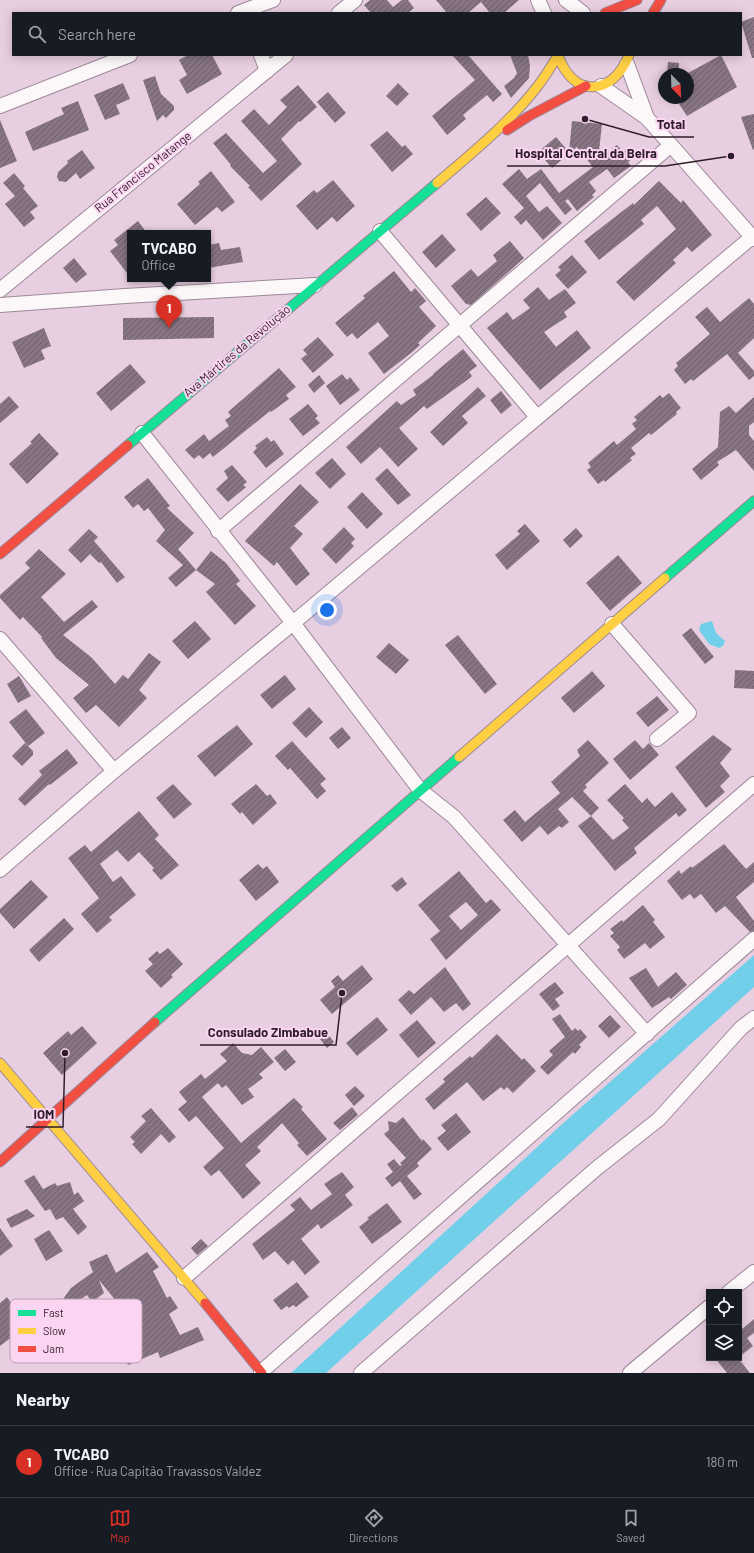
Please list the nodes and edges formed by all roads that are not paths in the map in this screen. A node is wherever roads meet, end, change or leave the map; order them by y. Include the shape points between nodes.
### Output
1 (273, 0) edge
2 (355, 0) edge
3 (538, 0) edge
4 (566, 0) edge
5 (637, 0) edge
6 (661, 0) edge
7 (243, 12) edge
8 (340, 12) edge
9 (544, 12) edge
10 (582, 12) edge
11 (607, 12) edge
12 (654, 12) edge
13 (127, 56) edge
14 (261, 56) edge
15 (285, 56) edge
16 (558, 56) edge
17 (628, 59) edge
18 (267, 71) junction
19 (586, 86) junction
20 (600, 86) junction
21 (0, 106) edge
22 (647, 118) junction
23 (670, 146) junction
24 (476, 150) junction
25 (380, 231) junction
26 (753, 238) edge
27 (315, 285) junction
28 (0, 290) edge
29 (0, 305) edge
30 (460, 324) junction
31 (537, 417) junction
32 (142, 433) junction
33 (754, 501) edge
34 (218, 531) junction
35 (0, 554) edge
36 (293, 623) junction
37 (612, 624) junction
38 (0, 639) edge
39 (657, 739) dead end
40 (114, 771) junction
41 (754, 784) edge
42 (420, 790) junction
43 (0, 870) edge
44 (754, 939) edge
45 (568, 944) junction
46 (754, 1018) edge
47 (647, 1034) junction
48 (0, 1063) edge
49 (47, 1118) junction
50 (0, 1162) edge
51 (754, 1272) edge
52 (184, 1278) junction
53 (733, 1289) edge
54 (706, 1310) edge
55 (262, 1373) edge
56 (361, 1373) edge
57 (630, 1373) edge

1 - 7 street
2 - 8 street
3 - 9 street
4 - 10 street
5 - 11 street
6 - 12 street
13 - 21 street
14 - 18 street
15 - 18 street, Rua Francisco Matange
16 - 19 street via 567,76
16 - 24 street via 532,92
17 - 20 street via 621,74 612,82
17 - 22 street
18 - 28 street, Rua Francisco Matange
19 - 20 street
19 - 24 street via 529,116
20 - 22 street
22 - 23 street
23 - 26 street
23 - 30 street
24 - 25 street, Ava Mártires da Revolução
25 - 27 street, Ava Mártires da Revolução
25 - 30 street
26 - 31 street
27 - 29 street
27 - 32 street, Ava Mártires da Revolução
30 - 31 street
30 - 34 street
31 - 36 street
32 - 34 street
32 - 35 street, Ava Mártires da Revolução
33 - 37 street
34 - 36 street
36 - 40 street
36 - 42 street
37 - 39 street via 689,713
37 - 42 street
38 - 40 street
40 - 43 street
41 - 45 street
42 - 45 street via 454,818
42 - 49 street
44 - 47 street
45 - 47 street
45 - 52 street
46 - 56 street via 741,1028 659,1119 597,1168
47 - 55 street
48 - 49 street
49 - 50 street
49 - 52 street
51 - 53 street
52 - 55 street
54 - 57 street

